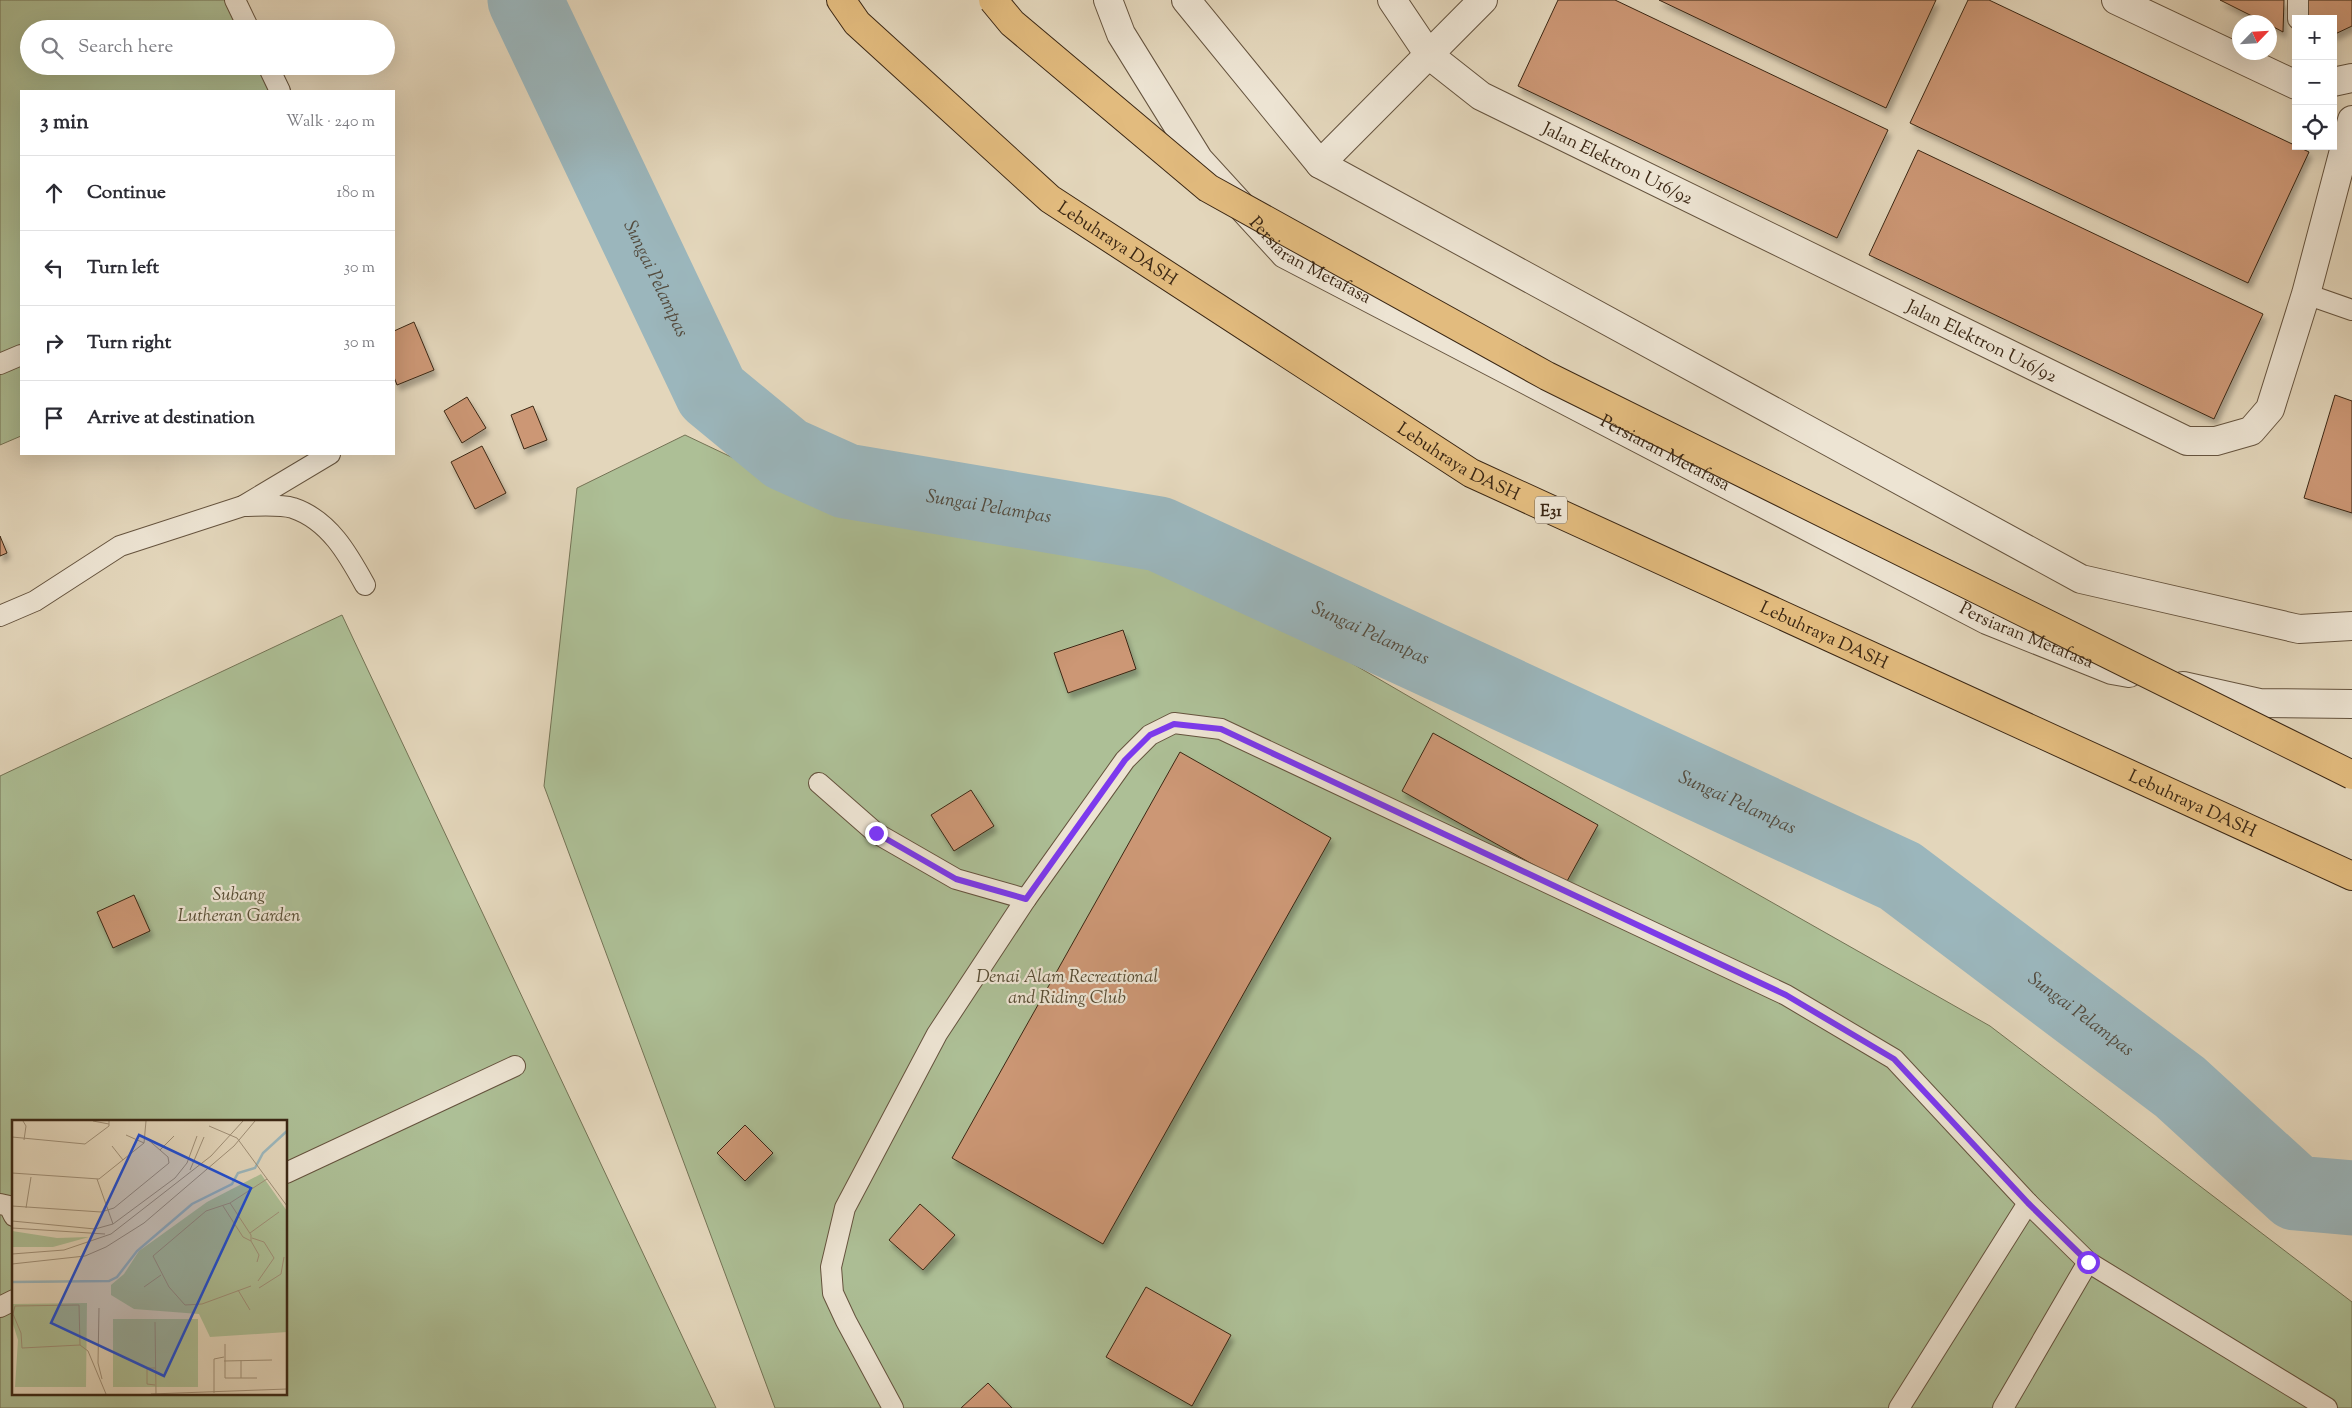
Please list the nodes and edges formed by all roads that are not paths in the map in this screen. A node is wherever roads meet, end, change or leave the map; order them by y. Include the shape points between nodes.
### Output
1 (235, 0) edge
2 (841, 0) edge
3 (993, 0) edge
4 (1108, 0) edge
5 (1186, 0) edge
6 (1392, 0) edge
7 (1483, 0) edge
8 (2116, 0) edge
9 (2298, 0) edge
10 (2298, 15) edge
11 (245, 20) edge
12 (1429, 55) junction
13 (272, 75) edge
14 (2352, 78) edge
15 (2337, 81) edge
16 (2292, 83) edge
17 (280, 90) edge
18 (2352, 120) edge
19 (1320, 164) junction
20 (2306, 294) junction
21 (2352, 310) edge
22 (20, 355) edge
23 (0, 364) edge
24 (328, 455) edge
25 (243, 506) junction
26 (365, 586) dead end
27 (0, 616) edge
28 (2352, 626) edge
29 (2352, 704) edge
30 (2352, 775) edge
31 (819, 783) dead end
32 (2352, 876) edge
33 (1026, 899) junction
34 (515, 1066) dead end
35 (288, 1172) edge
36 (2028, 1203) junction
37 (0, 1204) edge
38 (12, 1212) edge
39 (2088, 1262) junction
40 (12, 1301) edge
41 (0, 1307) edge
42 (893, 1408) edge
43 (1899, 1408) edge
44 (2002, 1408) edge
45 (2327, 1408) edge

1 - 11 lane
2 - 32 highway, Lebuhraya DASH / E31 via 857,23 1050,199 1471,473
3 - 30 highway, bridge via 1012,23 1208,188 1547,376
4 - 29 street, Persiaran Metafasa via 1121,34 1199,160 1285,254 1987,620 2121,672 2259,703
5 - 19 street
6 - 12 street, Jalan Elektron U16/92
7 - 12 street
8 - 16 street
9 - 10 lane
12 - 19 street
12 - 20 street, Jalan Elektron U16/92 via 1481,96 2186,441 2216,441 2251,431 2270,409
13 - 17 lane
14 - 15 street
18 - 20 street, Jalan Elektron U16/92
19 - 28 street via 2081,579 2299,629
20 - 21 lane
22 - 23 lane
24 - 25 lane
25 - 26 lane via 292,508 314,517 343,547
25 - 27 lane via 120,546 35,600
31 - 33 lane via 876,833 956,879
33 - 36 lane via 1125,760 1150,735 1174,724 1221,729 1786,995 1894,1059
33 - 42 lane via 937,1034 845,1208 831,1267 833,1293
34 - 35 lane
36 - 39 lane
36 - 43 lane
37 - 38 lane via 9,1206
39 - 44 lane
39 - 45 lane
40 - 41 lane

